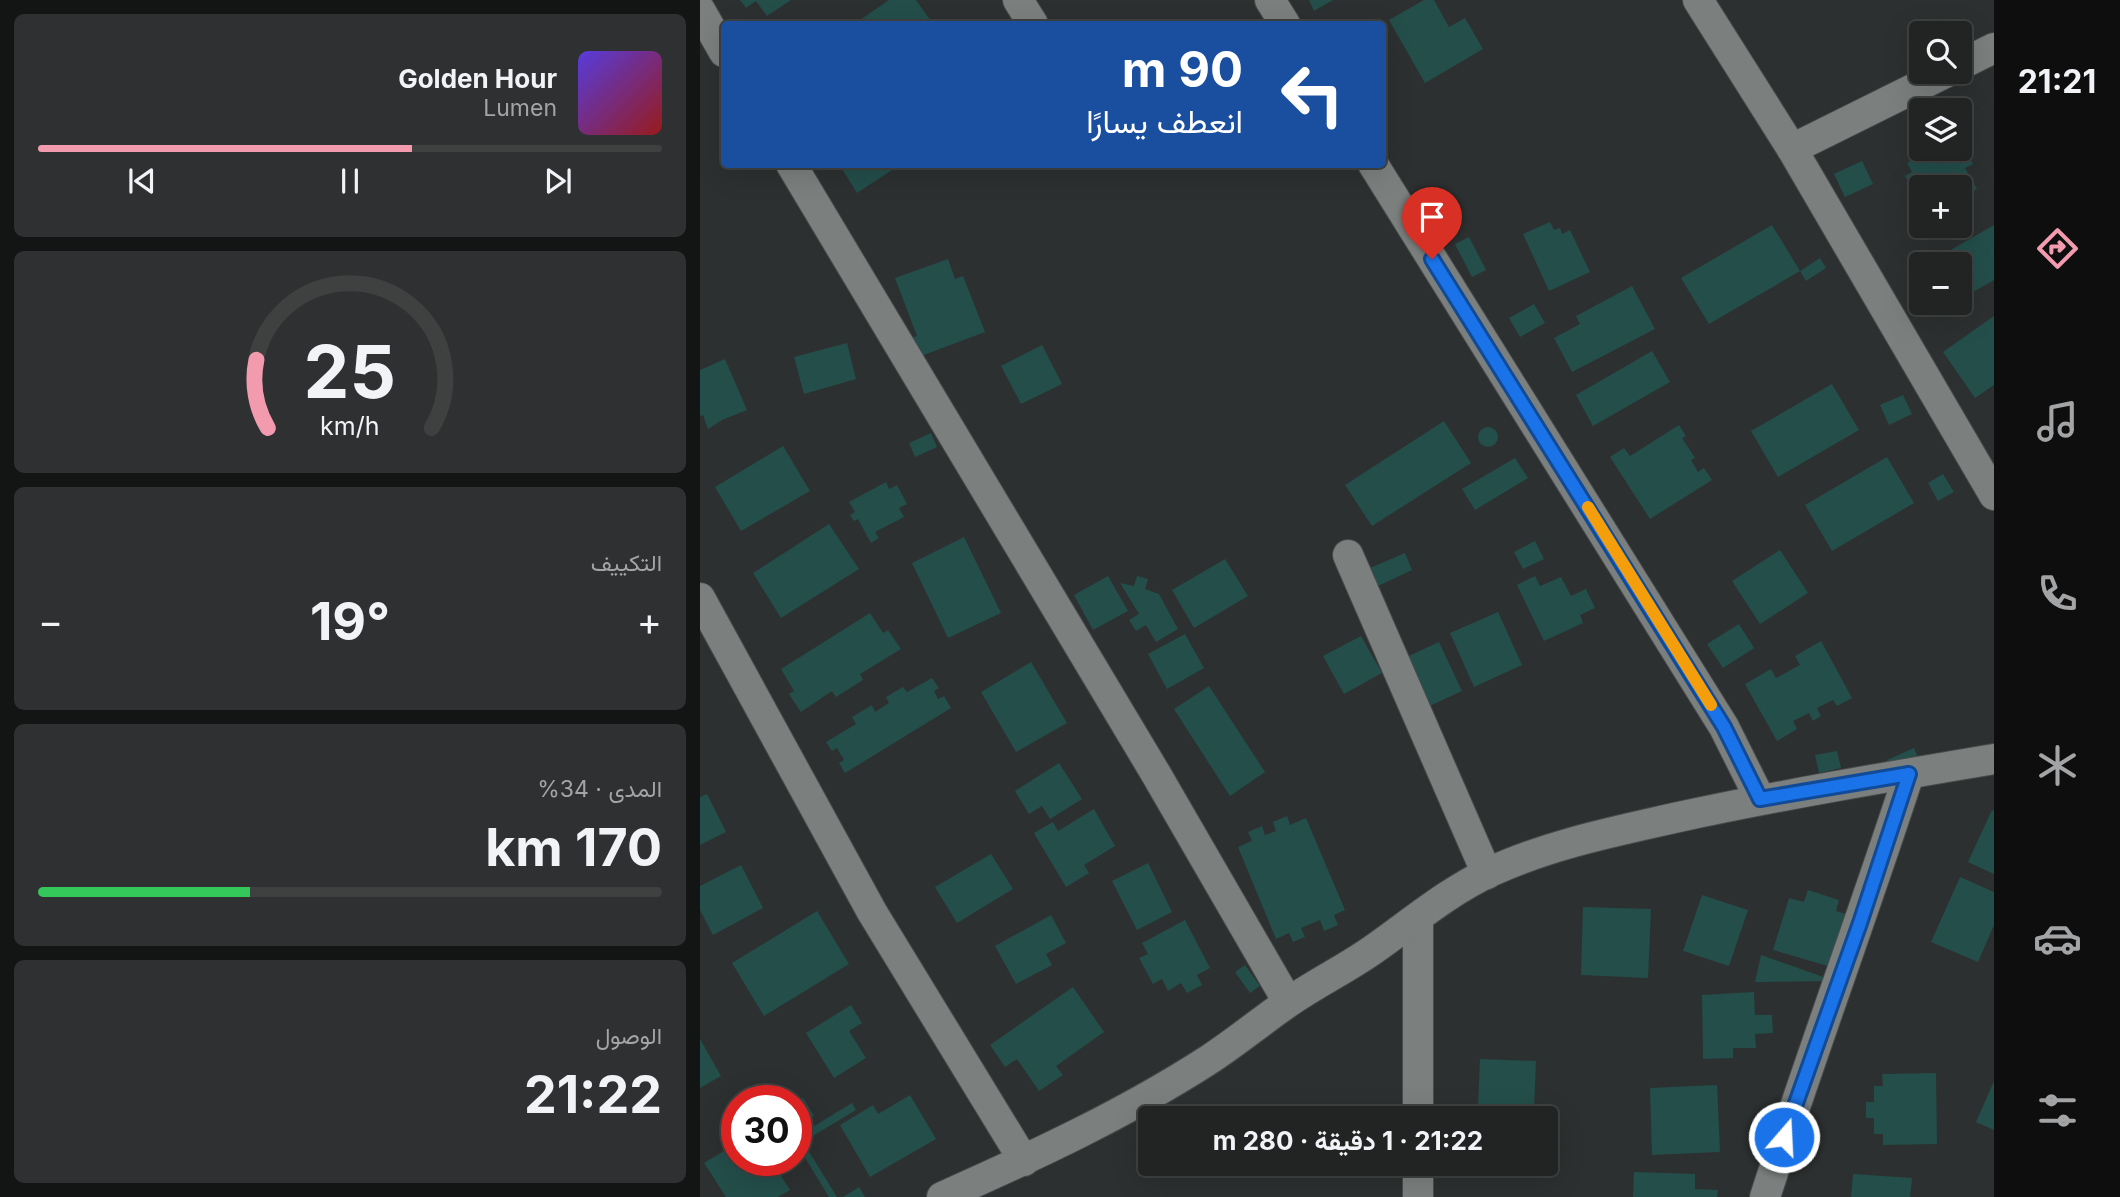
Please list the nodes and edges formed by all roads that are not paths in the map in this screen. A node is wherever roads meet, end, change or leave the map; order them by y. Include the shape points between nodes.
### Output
1 (1018, 0) edge
2 (1270, 0) edge
3 (1698, 0) edge
4 (700, 10) edge
5 (1031, 21) edge
6 (1283, 21) edge
7 (721, 47) edge
8 (1994, 48) edge
9 (1972, 59) edge
10 (1923, 84) edge
11 (1792, 149) junction
12 (793, 168) edge
13 (1376, 168) edge
14 (1994, 495) edge
15 (1348, 555) dead end
16 (700, 598) edge
17 (1994, 759) edge
18 (1909, 774) junction
19 (1760, 799) junction
20 (1486, 874) junction
21 (1418, 918) junction
22 (1288, 1002) junction
23 (1418, 1106) edge
24 (1024, 1161) junction
25 (1418, 1176) edge
26 (942, 1197) edge
27 (1418, 1197) edge
28 (1765, 1197) edge

1 - 5 street
2 - 6 street
3 - 11 street
4 - 7 street
8 - 9 street
10 - 11 street
11 - 14 street
12 - 22 street
13 - 19 street via 1718,715
15 - 20 street
16 - 24 street via 872,912
17 - 18 street
18 - 19 street
18 - 28 street
19 - 20 street via 1558,847
20 - 21 street
21 - 22 street
21 - 23 street
22 - 24 street via 1212,1058
24 - 26 street
25 - 27 street

